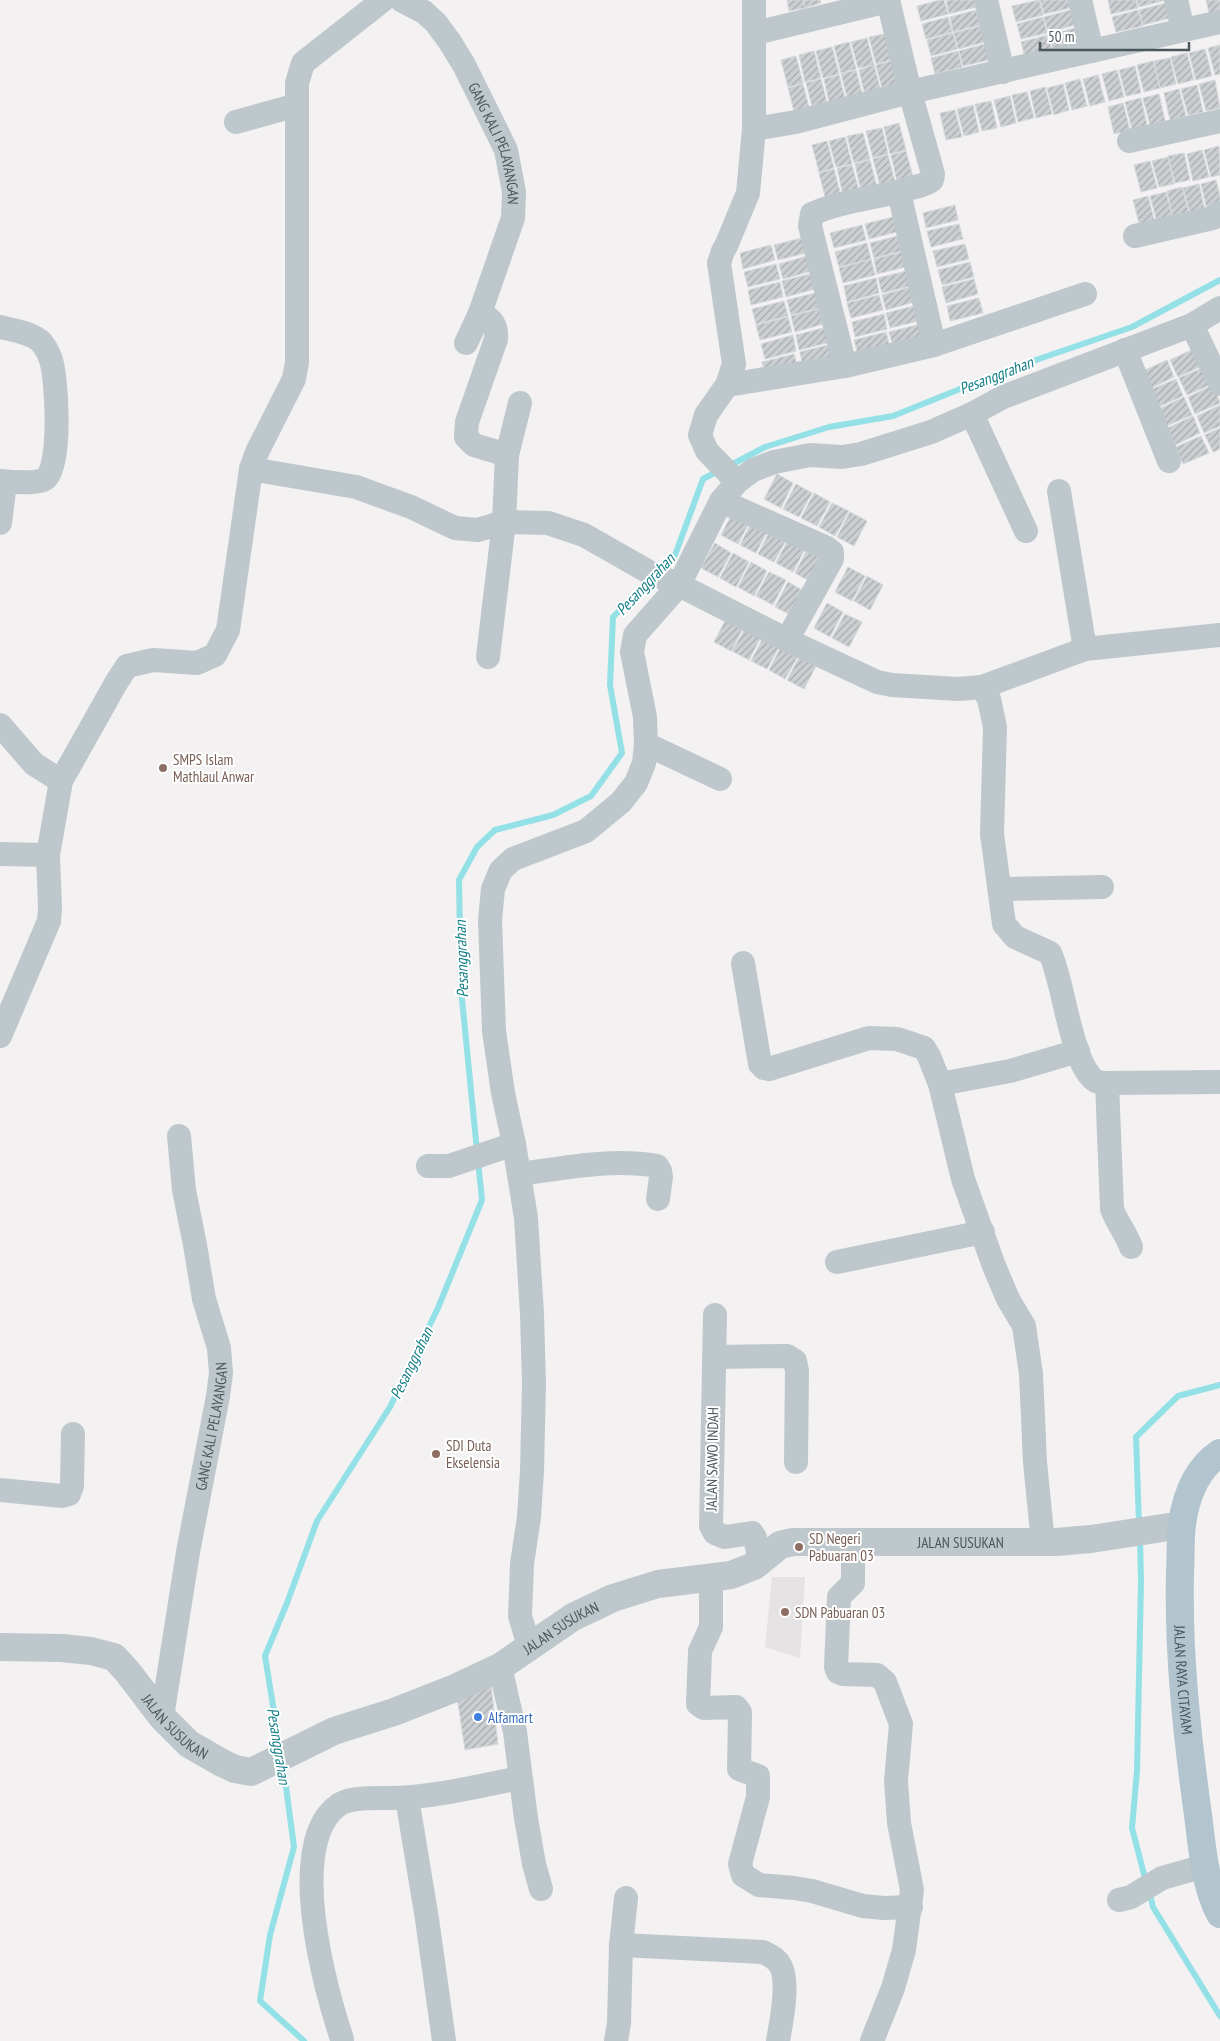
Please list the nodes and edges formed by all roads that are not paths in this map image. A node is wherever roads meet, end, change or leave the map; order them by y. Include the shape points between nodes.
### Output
1 (383, 0) edge
2 (402, 0) edge
3 (754, 0) edge
4 (888, 0) edge
5 (986, 0) edge
6 (1080, 0) edge
7 (1176, 0) edge
8 (1220, 22) edge
9 (1183, 30) junction
10 (755, 33) junction
11 (1092, 51) junction
12 (1003, 72) junction
13 (910, 92) junction
14 (297, 105) junction
15 (1220, 121) edge
16 (236, 122) dead end
17 (754, 129) junction
18 (1129, 142) dead end
19 (899, 192) junction
20 (1220, 213) edge
21 (1135, 236) dead end
22 (1084, 294) dead end
23 (1220, 308) edge
24 (480, 312) junction
25 (1192, 325) junction
26 (0, 327) edge
27 (466, 343) dead end
28 (934, 345) junction
29 (1125, 350) junction
30 (845, 366) junction
31 (1220, 384) edge
32 (727, 385) junction
33 (520, 403) dead end
34 (972, 414) junction
35 (507, 455) junction
36 (1169, 461) dead end
37 (251, 469) junction
38 (732, 478) junction
39 (2, 482) edge
40 (1059, 491) dead end
41 (721, 501) junction
42 (504, 522) junction
43 (0, 523) edge
44 (1026, 531) dead end
45 (666, 579) junction
46 (1220, 635) edge
47 (787, 640) junction
48 (1084, 649) junction
49 (488, 657) dead end
50 (982, 687) junction
51 (0, 725) edge
52 (646, 744) junction
53 (720, 779) dead end
54 (60, 781) junction
55 (0, 854) edge
56 (48, 855) junction
57 (1102, 887) dead end
58 (1000, 889) junction
59 (743, 963) dead end
60 (0, 1036) edge
61 (1078, 1051) junction
62 (1220, 1082) edge
63 (1108, 1083) junction
64 (940, 1084) junction
65 (179, 1136) dead end
66 (506, 1146) junction
67 (428, 1166) dead end
68 (520, 1174) junction
69 (658, 1199) dead end
70 (983, 1232) junction
71 (1131, 1247) dead end
72 (837, 1262) dead end
73 (715, 1315) dead end
74 (715, 1357) junction
75 (73, 1434) dead end
76 (1220, 1453) edge
77 (796, 1462) dead end
78 (0, 1490) edge
79 (1170, 1526) junction
80 (853, 1542) junction
81 (1043, 1543) junction
82 (760, 1561) junction
83 (711, 1578) junction
84 (529, 1646) junction
85 (0, 1647) edge
86 (500, 1667) junction
87 (162, 1717) junction
88 (520, 1778) junction
89 (407, 1798) junction
90 (1205, 1866) junction
91 (541, 1889) dead end
92 (626, 1898) dead end
93 (1125, 1898) dead end
94 (911, 1907) junction
95 (1220, 1914) edge
96 (621, 1946) junction
97 (342, 2039) dead end
98 (444, 2041) edge
99 (616, 2041) edge
100 (778, 2041) edge
101 (872, 2041) edge

1 - 14 street via 303,63 297,83
2 - 24 street, GANG KALI PELAYANGAN via 424,12 450,42 506,150 514,192 513,218
3 - 10 street
4 - 10 street
4 - 13 street
5 - 12 street
6 - 11 street
7 - 9 street
8 - 9 street
9 - 11 street
10 - 17 street
11 - 12 street
12 - 13 street
13 - 17 street via 796,122
13 - 19 street via 933,174 928,183
14 - 16 street
14 - 37 street via 297,362 294,379 256,452
15 - 18 street
17 - 32 street via 748,193 720,263 734,364
19 - 28 street
19 - 30 street via 825,208 812,214 810,226
20 - 21 street via 1213,218
22 - 28 street
23 - 25 street
24 - 27 street, GANG KALI PELAYANGAN
24 - 35 street via 494,323 496,339 467,422 466,437 474,444
25 - 29 street
25 - 31 street
26 - 39 street via 40,341 47,349 52,361 57,409 56,448 52,470 46,479 39,482
28 - 30 street
29 - 34 street via 1003,397
29 - 36 street
30 - 32 street
32 - 38 street via 706,415 700,435 707,452
33 - 35 street
34 - 38 street via 931,432 862,454 842,457 810,455 774,462
34 - 44 street
35 - 42 street
37 - 42 street via 366,490 455,528 478,530
37 - 54 street via 228,630 215,655 197,663 153,660 127,666
38 - 41 street
39 - 43 street
40 - 48 street
41 - 45 street
41 - 47 street via 832,552 832,559
42 - 45 street via 548,523 584,535
42 - 49 street
45 - 47 street
45 - 52 street via 635,635 632,652 645,717
46 - 48 street
47 - 50 street via 877,682 903,687
48 - 50 street
50 - 58 street via 989,699 995,727 992,834
51 - 54 street via 34,764
52 - 53 street
52 - 66 street via 644,762 636,783 621,802 586,831 513,859 501,870 493,889 490,920 494,1031
54 - 56 street
55 - 56 street
56 - 60 street via 49,921
57 - 58 street
58 - 61 street via 1004,924 1015,937 1050,953
59 - 64 street via 760,1064 764,1068 869,1038 897,1039 924,1048
61 - 63 street via 1086,1070 1096,1081
61 - 64 street via 1010,1071
62 - 63 street
63 - 71 street via 1112,1209
64 - 70 street via 963,1179
65 - 87 street, GANG KALI PELAYANGAN via 184,1190 204,1299 220,1348 221,1373
66 - 67 street via 450,1166
66 - 68 street
68 - 69 street via 635,1162 657,1166 660,1171
68 - 84 street via 526,1218 534,1367 532,1471 520,1616
70 - 72 street
70 - 81 street via 1008,1299 1024,1326 1031,1374
73 - 74 street, JALAN SAWO INDAH
74 - 77 street via 787,1356 795,1361
74 - 82 street, JALAN SAWO INDAH via 711,1526 715,1534 725,1537 752,1533
75 - 78 street via 69,1494
76 - 79 main road, JALAN RAYA CITAYAM via 1198,1475
79 - 81 street, JALAN SUSUKAN via 1110,1537
79 - 90 main road, JALAN RAYA CITAYAM via 1192,1772
80 - 81 street, JALAN SUSUKAN
80 - 82 street, JALAN SUSUKAN via 793,1542 780,1545
80 - 94 street via 853,1583 839,1597 836,1667 843,1674 877,1675 881,1678 901,1724 896,1781 899,1823 912,1890
82 - 83 street, JALAN SUSUKAN via 731,1575
83 - 84 street, JALAN SUSUKAN via 658,1584 613,1598 573,1617
83 - 94 street via 711,1627 700,1651 698,1704 704,1708 736,1707 740,1712 739,1769 758,1776 758,1797 740,1864 743,1875 759,1886 812,1891 863,1906
84 - 86 street, JALAN SUSUKAN
85 - 87 street, JALAN SUSUKAN via 62,1648 114,1657
86 - 87 street, JALAN SUSUKAN via 394,1712 334,1731 251,1772 229,1766 188,1744
86 - 88 street via 515,1732
88 - 89 street
88 - 91 street
89 - 97 street via 370,1798 341,1803 326,1820 317,1842 311,1872 312,1911 330,2005
89 - 98 street
90 - 93 street via 1162,1878
90 - 95 main road, JALAN RAYA CITAYAM
92 - 96 street
94 - 101 street via 907,1940 896,1978
96 - 99 street
96 - 100 street via 763,1952 777,1960 785,1982

